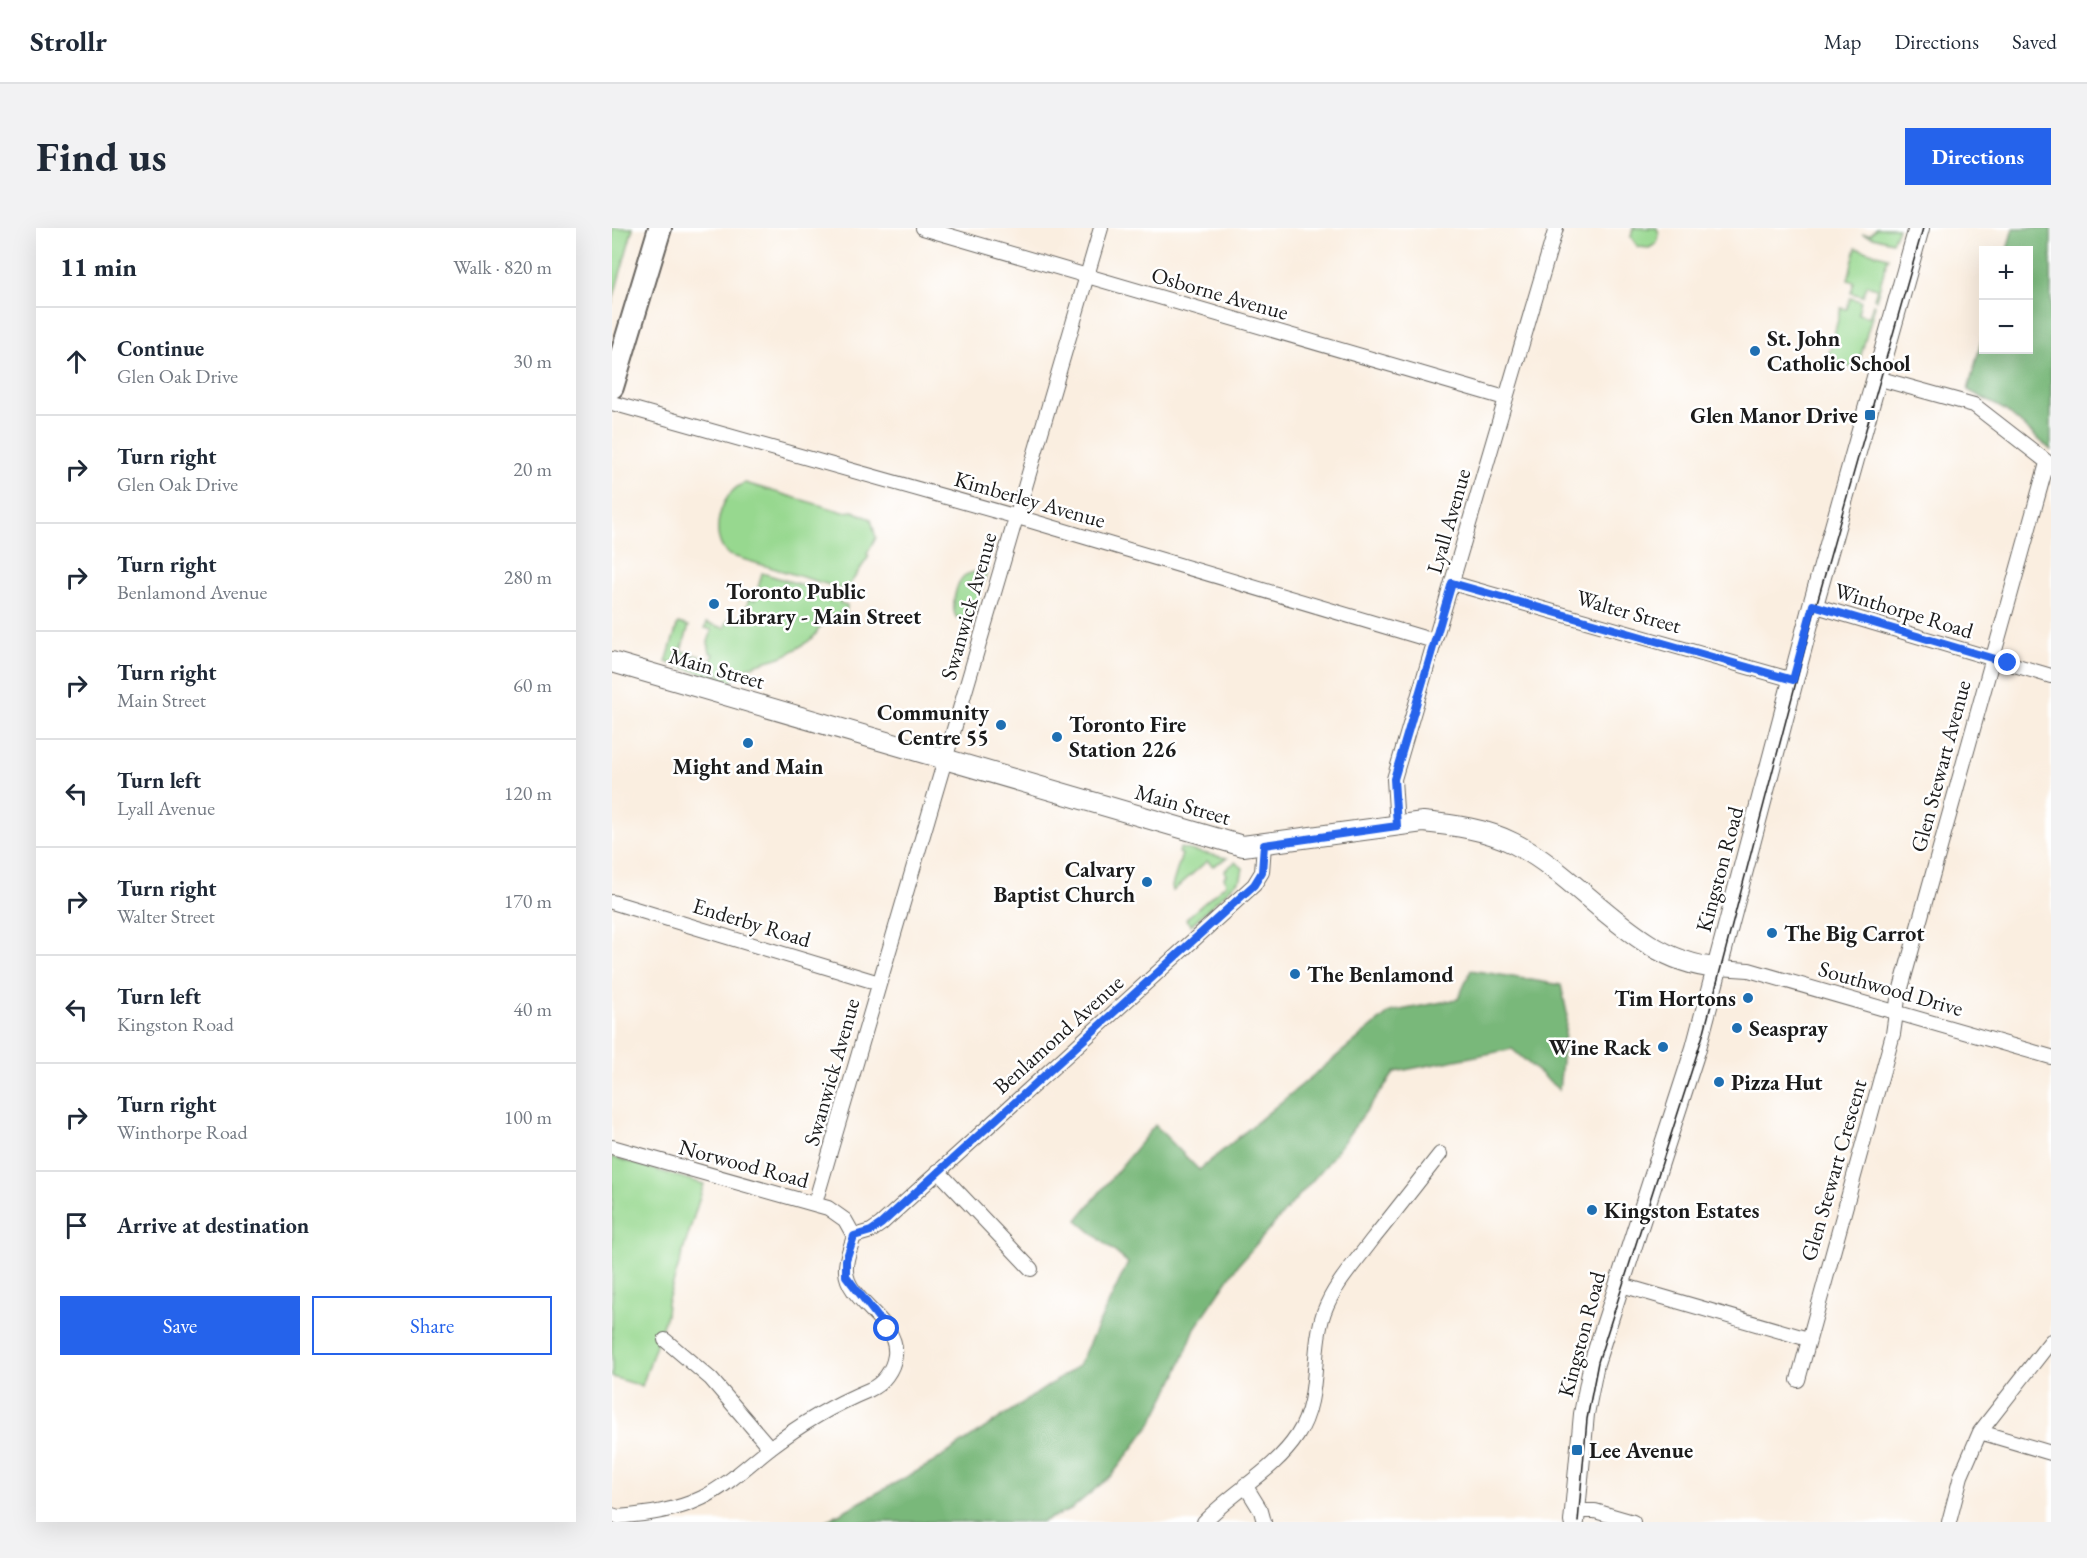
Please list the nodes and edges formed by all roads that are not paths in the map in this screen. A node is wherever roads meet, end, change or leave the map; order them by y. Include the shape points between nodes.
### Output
1 (660, 228) edge
2 (923, 228) edge
3 (1101, 228) edge
4 (1556, 228) edge
5 (1920, 228) edge
6 (1088, 276) junction
7 (1877, 378) junction
8 (612, 387) edge
9 (1505, 398) junction
10 (612, 403) edge
11 (2049, 464) edge
12 (1016, 517) junction
13 (1452, 583) junction
14 (1813, 605) junction
15 (1434, 641) junction
16 (1992, 659) junction
17 (612, 662) edge
18 (2051, 676) edge
19 (1793, 680) junction
20 (945, 759) junction
21 (1397, 826) junction
22 (1264, 845) junction
23 (612, 902) edge
24 (1718, 968) junction
25 (879, 982) junction
26 (1897, 1011) junction
27 (2051, 1057) edge
28 (612, 1147) edge
29 (1440, 1154) dead end
30 (938, 1171) junction
31 (815, 1203) junction
32 (854, 1236) junction
33 (1030, 1269) dead end
34 (1618, 1284) junction
35 (1808, 1339) junction
36 (665, 1340) dead end
37 (2051, 1341) edge
38 (1798, 1380) dead end
39 (1980, 1432) junction
40 (770, 1448) junction
41 (2051, 1453) edge
42 (1245, 1485) junction
43 (1575, 1516) edge
44 (615, 1518) edge
45 (1204, 1522) edge
46 (1263, 1522) edge
47 (1634, 1522) edge
48 (1949, 1522) edge

1 - 8 main road
2 - 6 street, Osborne Avenue
3 - 6 street, Swanwick Avenue
4 - 9 street, Lyall Avenue
5 - 7 main road, Kingston Road
6 - 9 street, Osborne Avenue
6 - 12 street, Swanwick Avenue
7 - 11 street via 1974,405
7 - 14 main road, Kingston Road
9 - 13 street, Lyall Avenue
10 - 12 street, Kimberley Avenue
11 - 16 street, Glen Stewart Avenue
12 - 15 street, Kimberley Avenue
12 - 20 street, Swanwick Avenue
13 - 15 street, Lyall Avenue
13 - 19 street, Walter Street
14 - 16 street, Winthorpe Road
14 - 19 main road, Kingston Road
15 - 21 street, Lyall Avenue via 1394,779
16 - 18 street, Winthorpe Road
16 - 26 street, Glen Stewart Avenue
17 - 20 main road, Main Street
19 - 24 main road, Kingston Road
20 - 22 main road, Main Street via 1243,846
20 - 25 street, Swanwick Avenue
21 - 22 main road, Main Street
21 - 24 main road, Main Street via 1447,824 1511,842 1664,954
22 - 30 street, Benlamond Avenue via 1262,872 1254,885
23 - 25 street, Enderby Road
24 - 26 street, Southwood Drive via 1749,970
24 - 34 main road, Kingston Road via 1683,1089
25 - 31 street, Swanwick Avenue
26 - 27 street, Southwood Drive
26 - 35 street, Glen Stewart Crescent
28 - 31 street, Norwood Road
29 - 42 street via 1334,1292 1320,1325 1312,1398 1305,1422 1282,1455
30 - 32 street, Benlamond Avenue via 881,1224
30 - 33 street
31 - 32 street, Norwood Road via 837,1214
32 - 40 street via 846,1260 846,1276 891,1336 895,1349 891,1369 872,1388 827,1408
34 - 35 street
34 - 43 main road, Kingston Road via 1584,1414
35 - 38 street, Glen Stewart Crescent
36 - 40 street via 711,1379
37 - 39 street
39 - 41 street
39 - 48 street via 1961,1476
40 - 44 street via 702,1498 664,1511
42 - 45 street
42 - 46 street via 1261,1511
43 - 47 street via 1595,1511

